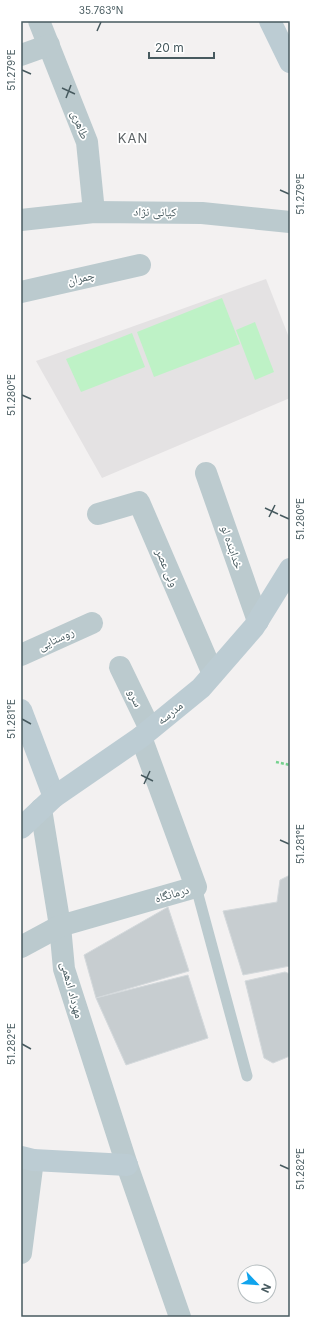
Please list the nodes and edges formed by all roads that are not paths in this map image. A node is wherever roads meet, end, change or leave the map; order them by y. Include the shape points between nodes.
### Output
1 (39, 21) edge
2 (270, 21) edge
3 (48, 45) junction
4 (21, 55) edge
5 (290, 62) edge
6 (94, 212) junction
7 (21, 220) edge
8 (290, 222) edge
9 (140, 265) dead end
10 (21, 292) edge
11 (206, 473) dead end
12 (98, 514) dead end
13 (290, 569) edge
14 (258, 620) junction
15 (92, 623) dead end
16 (21, 655) edge
17 (120, 667) dead end
18 (213, 674) junction
19 (21, 710) edge
20 (146, 733) junction
21 (47, 803) junction
22 (21, 828) edge
23 (196, 887) junction
24 (60, 926) junction
25 (21, 946) edge
26 (247, 1076) dead end
27 (27, 1158) edge
28 (127, 1165) junction
29 (21, 1253) edge
30 (180, 1317) edge

1 - 3 street, طاهری
2 - 5 street
3 - 4 street
3 - 6 street, طاهری via 87,142
6 - 7 street, کیانی نژاد
6 - 8 street, کیانی نژاد via 202,213
9 - 10 street, چمران
11 - 14 street, خدابنده لو
12 - 18 street, ولی عصر via 139,502
13 - 14 street, مدرسه
14 - 18 street, مدرسه
15 - 16 street, روستایی
17 - 20 street, سرو
18 - 20 street, مدرسه via 201,688
19 - 21 street
20 - 21 street, مدرسه
20 - 23 street, درمانگاه
21 - 22 street, مدرسه
21 - 24 street, مهرداد ادهمی
23 - 24 street, درمانگاه
23 - 26 lane
24 - 25 street, درمانگاه
24 - 28 street, مهرداد ادهمی via 64,969
27 - 28 street
27 - 29 street
28 - 30 street, مهرداد ادهمی

